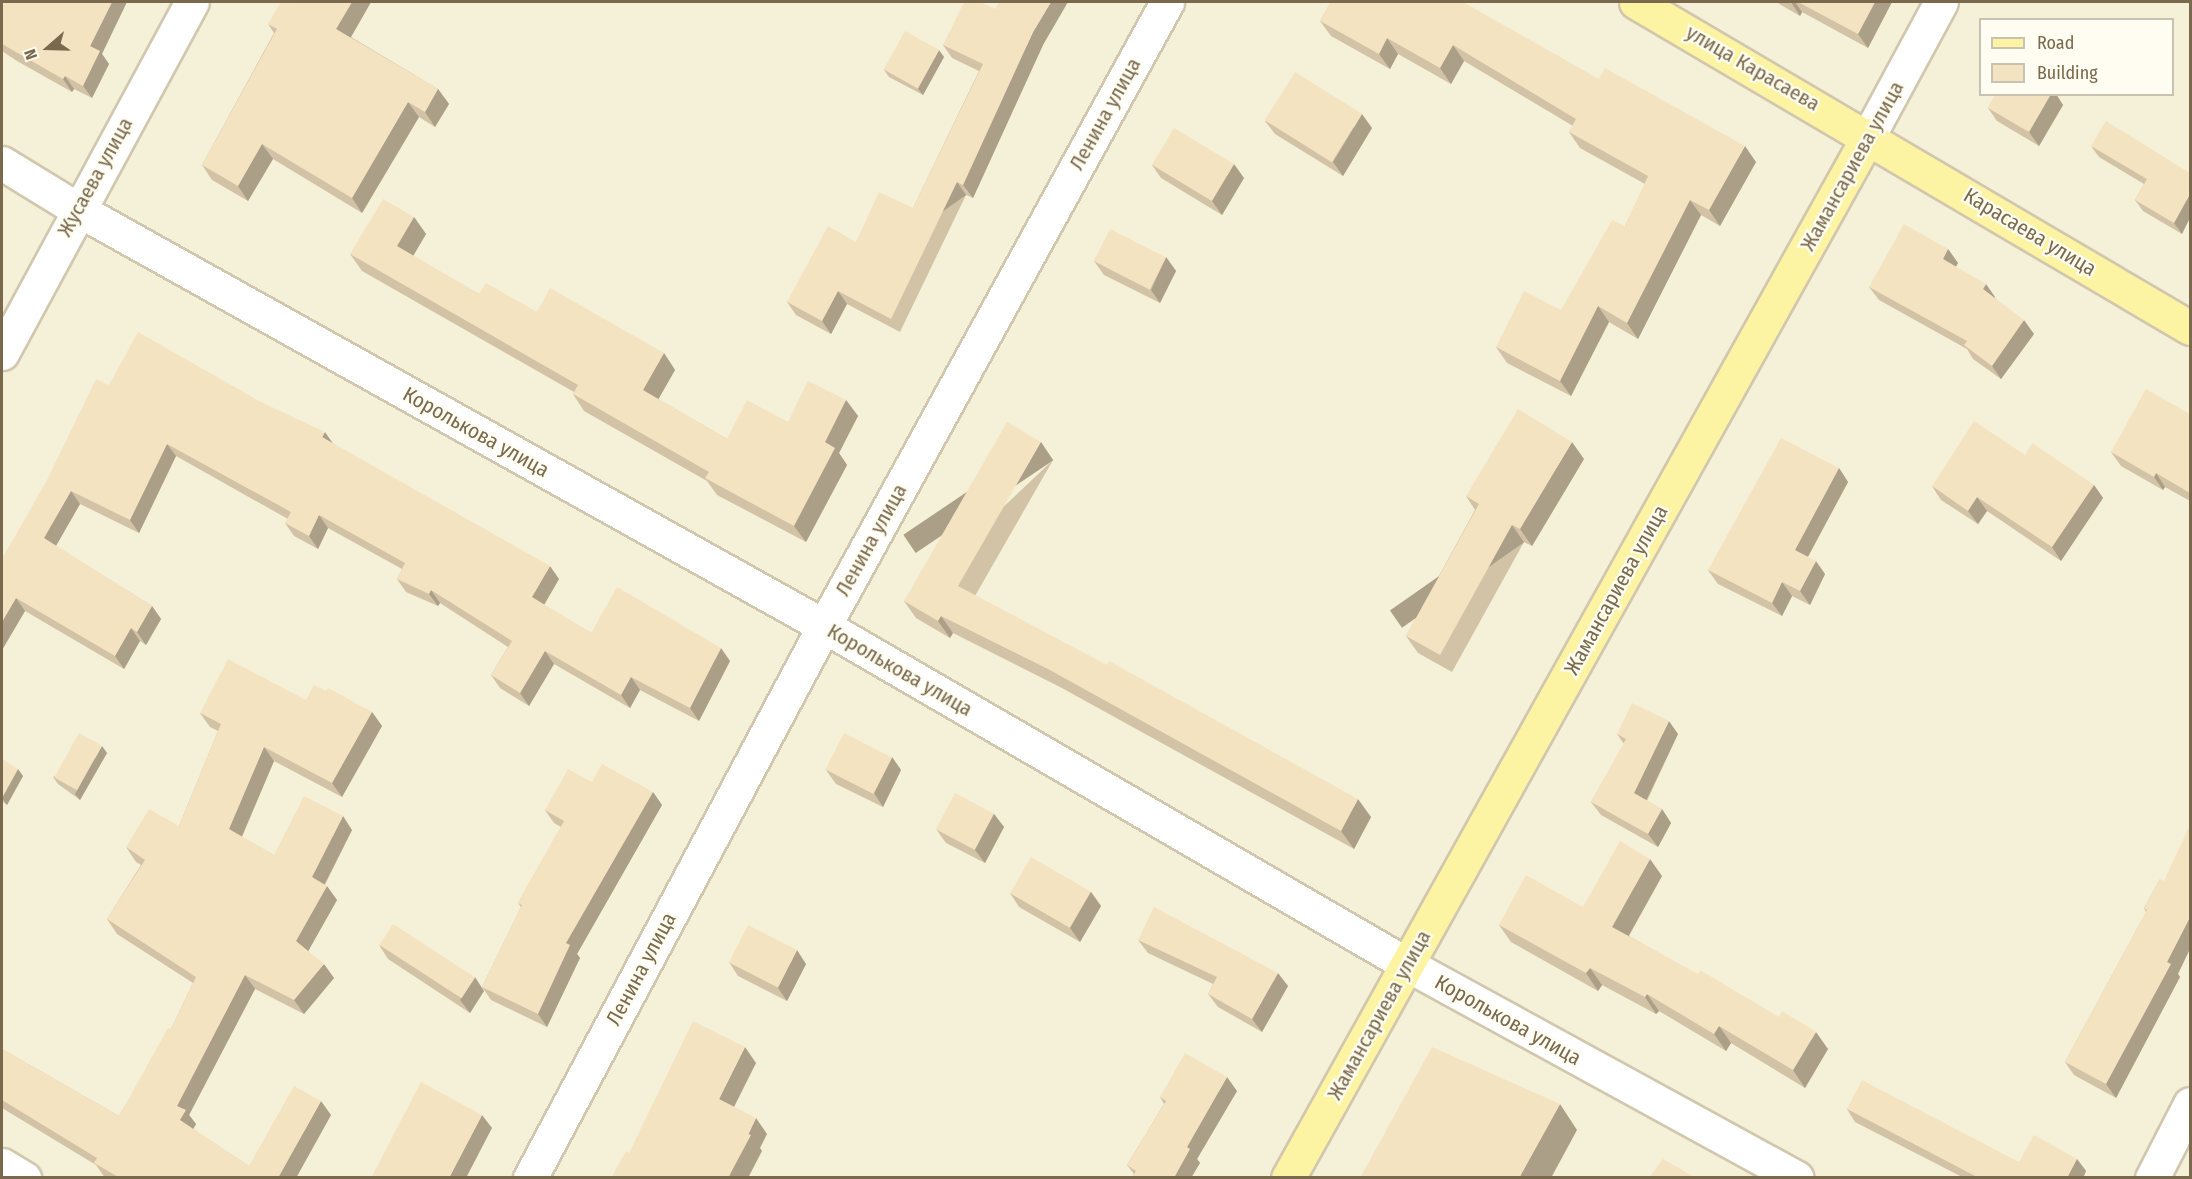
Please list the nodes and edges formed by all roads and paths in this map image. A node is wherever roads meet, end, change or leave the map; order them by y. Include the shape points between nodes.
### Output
1 (192, 2) edge
2 (1167, 2) edge
3 (1636, 2) edge
4 (1941, 2) edge
5 (1869, 135) junction
6 (2, 163) edge
7 (77, 209) junction
8 (2190, 328) edge
9 (2, 353) edge
10 (824, 626) junction
11 (1408, 965) junction
12 (2190, 1104) edge
13 (2, 1165) edge
14 (24, 1178) edge
15 (530, 1178) edge
16 (1288, 1178) edge
17 (1797, 1178) edge
18 (2152, 1178) edge

1 - 7 street, Жусаева улица
2 - 10 street, Ленина улица
3 - 5 main road, улица Карасаева
4 - 5 street, Жамансариева улица
5 - 8 main road, Карасаева улица
5 - 11 main road, Жамансариева улица
6 - 7 street, Королькова улица
7 - 9 street, Жусаева улица
7 - 10 street, Королькова улица
10 - 11 street, Королькова улица
10 - 15 street, Ленина улица
11 - 16 main road, Жамансариева улица
11 - 17 street, Королькова улица
12 - 18 street
13 - 14 street

